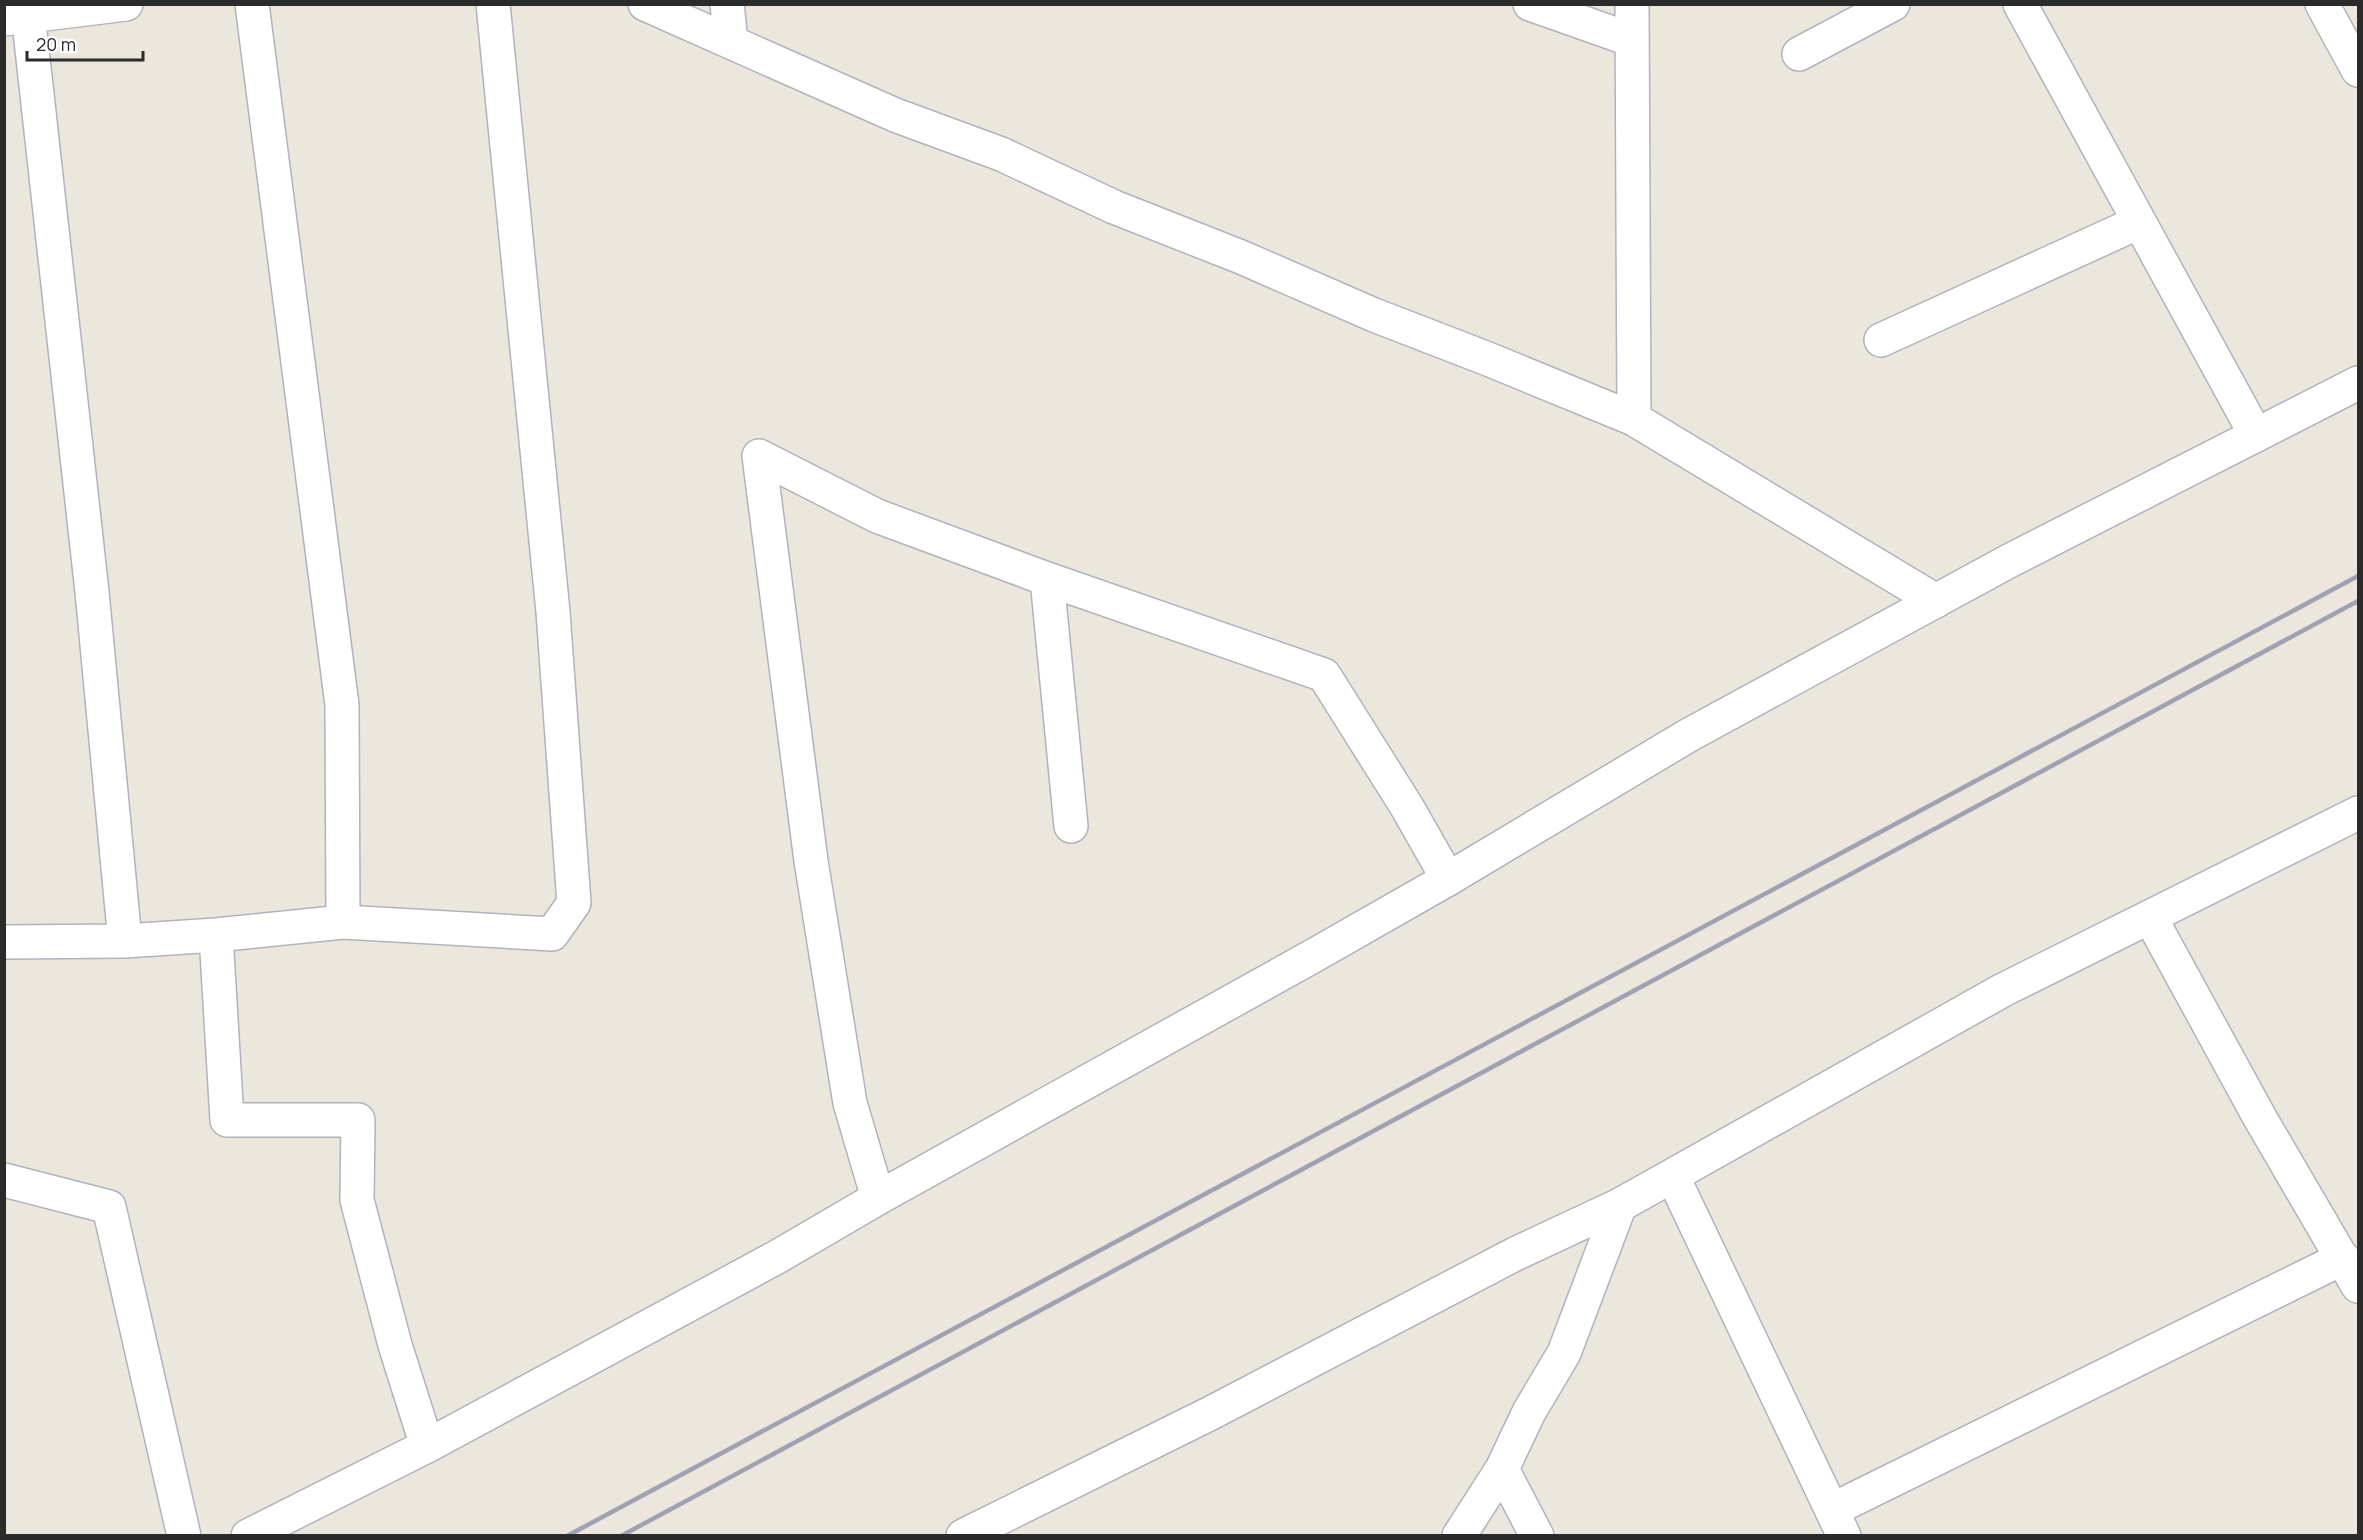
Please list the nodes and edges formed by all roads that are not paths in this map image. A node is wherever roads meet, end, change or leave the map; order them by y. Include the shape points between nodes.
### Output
1 (126, 4) edge
2 (252, 4) edge
3 (493, 4) edge
4 (645, 4) edge
5 (727, 4) edge
6 (1530, 4) edge
7 (1632, 4) edge
8 (1893, 4) edge
9 (2020, 4) edge
10 (2322, 4) edge
11 (20, 13) edge
12 (1632, 40) junction
13 (731, 42) junction
14 (1799, 54) dead end
15 (2358, 70) edge
16 (2139, 222) junction
17 (1881, 340) dead end
18 (2358, 383) edge
19 (1634, 419) junction
20 (2256, 435) junction
21 (1047, 579) junction
22 (1936, 601) junction
23 (2358, 813) edge
24 (1071, 826) dead end
25 (1448, 879) junction
26 (2150, 917) junction
27 (343, 922) junction
28 (216, 935) junction
29 (125, 941) junction
30 (4, 942) edge
31 (1673, 1177) junction
32 (4, 1180) edge
33 (878, 1198) junction
34 (1620, 1205) junction
35 (2343, 1258) junction
36 (2358, 1286) edge
37 (427, 1446) junction
38 (1502, 1469) junction
39 (1838, 1523) edge
40 (184, 1536) edge
41 (248, 1536) edge
42 (963, 1536) edge
43 (1459, 1536) edge
44 (1537, 1536) edge

1 - 11 street
2 - 27 street via 342,705
3 - 27 street via 553,612 574,903 552,934
4 - 13 street
5 - 13 street
6 - 12 street
7 - 12 street
8 - 14 street
9 - 16 street
10 - 15 street
11 - 29 street via 92,592
12 - 19 street
13 - 19 street via 896,116 1001,154 1114,207
16 - 17 street
16 - 20 street
18 - 20 street
19 - 22 street
20 - 22 street
21 - 24 street
21 - 25 street via 1324,675
21 - 33 street via 877,516 759,456 811,861 850,1103
22 - 25 street via 1689,735
23 - 26 street
25 - 33 street
26 - 31 street via 2003,990
26 - 35 street via 2260,1118
27 - 28 street
28 - 29 street
28 - 37 street via 226,1120 358,1120 357,1200 395,1345
29 - 30 street
31 - 34 street
31 - 39 street
32 - 40 street via 109,1207
33 - 37 street via 777,1257
34 - 38 street via 1564,1353 1529,1412
34 - 42 street via 1515,1254 1211,1413
35 - 36 street
35 - 39 street
37 - 41 street
38 - 43 street
38 - 44 street

